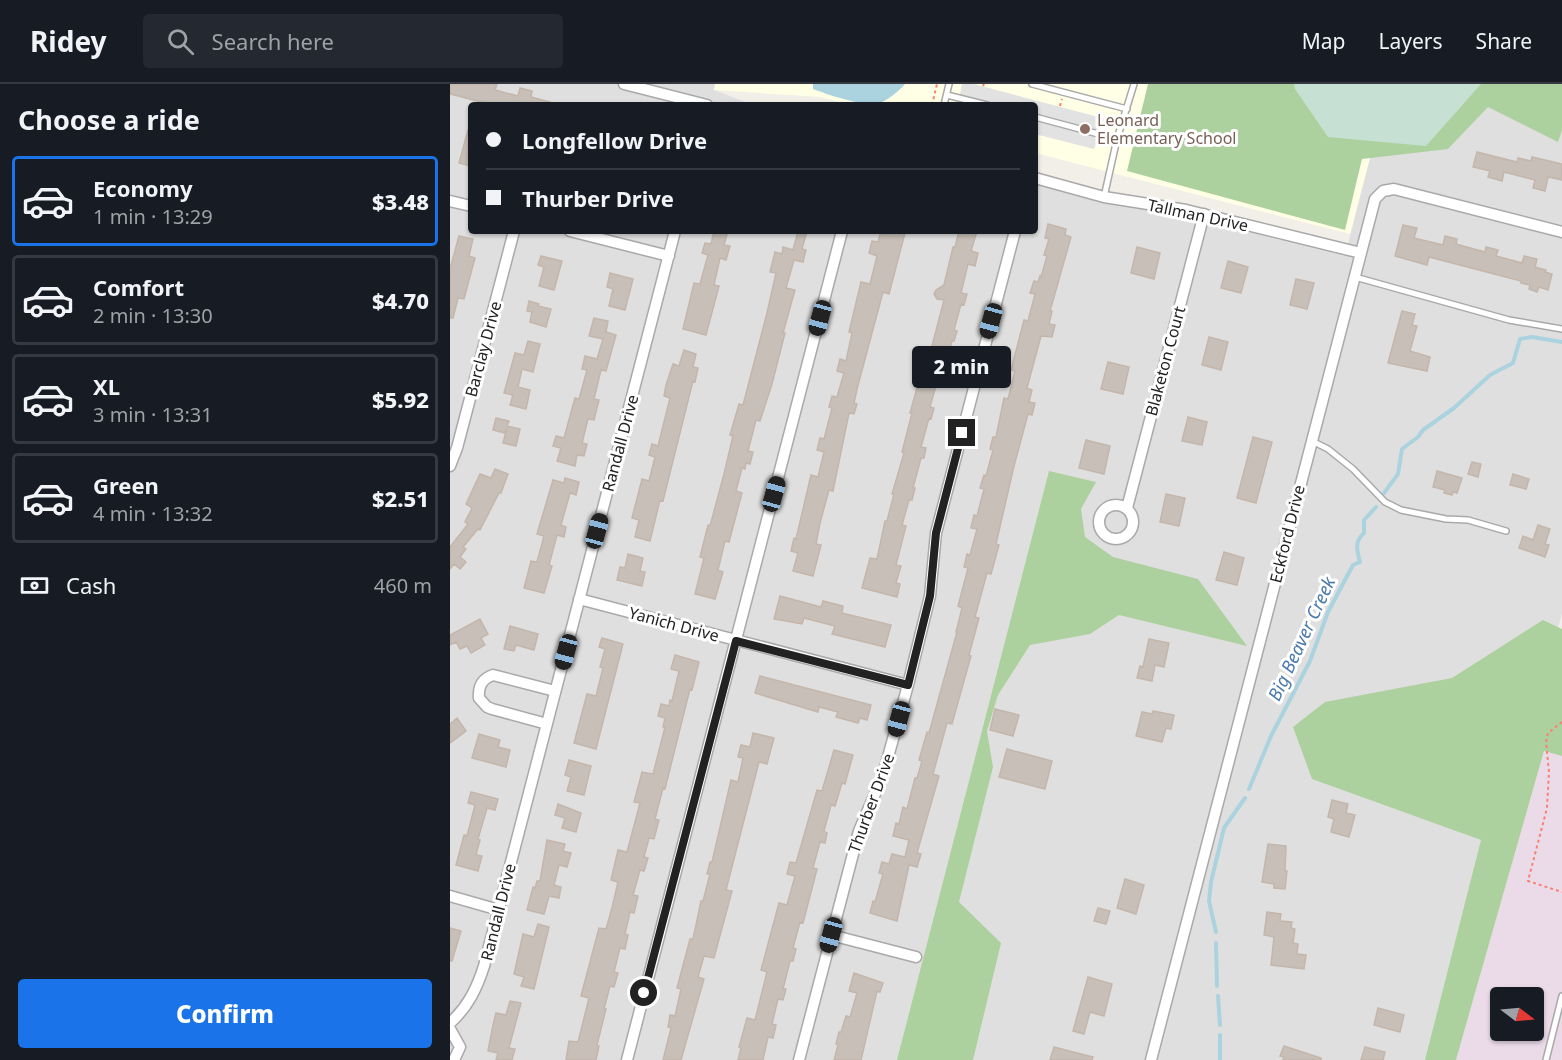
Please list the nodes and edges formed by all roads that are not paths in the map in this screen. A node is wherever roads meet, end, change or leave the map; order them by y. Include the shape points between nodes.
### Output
1 (624, 84) edge
2 (949, 84) edge
3 (1032, 84) edge
4 (1134, 84) edge
5 (638, 86) edge
6 (947, 95) junction
7 (696, 102) edge
8 (945, 102) edge
9 (975, 102) edge
10 (1127, 108) junction
11 (1038, 118) edge
12 (1117, 139) junction
13 (1038, 179) edge
14 (1104, 197) junction
15 (450, 201) edge
16 (468, 205) edge
17 (1204, 214) junction
18 (1562, 232) edge
19 (513, 234) edge
20 (582, 234) edge
21 (674, 234) edge
22 (841, 234) edge
23 (1014, 234) edge
24 (1361, 253) junction
25 (669, 256) junction
26 (1355, 277) junction
27 (1562, 329) edge
28 (1311, 440) junction
29 (450, 466) edge
30 (1127, 508) dead end
31 (1506, 531) dead end
32 (579, 599) junction
33 (736, 641) junction
34 (908, 685) junction
35 (555, 691) junction
36 (547, 724) junction
37 (450, 896) edge
38 (499, 910) junction
39 (831, 935) junction
40 (916, 957) dead end
41 (1562, 996) edge
42 (450, 1023) edge
43 (450, 1029) edge
44 (454, 1060) edge
45 (627, 1060) edge
46 (799, 1060) edge
47 (1151, 1060) edge
48 (1546, 1060) edge

1 - 5 street
2 - 6 lane
3 - 10 lane
4 - 10 lane
5 - 7 street
6 - 8 lane
6 - 9 lane
10 - 12 lane
11 - 12 lane
12 - 14 lane
13 - 14 street, Tallman Drive
14 - 17 street, Tallman Drive
15 - 16 street
17 - 24 street, Tallman Drive
17 - 30 street, Blaketon Court
18 - 24 street, Eckford Drive via 1390,189 1383,190 1375,199
19 - 29 street, Barclay Drive
20 - 25 street
21 - 25 street, Randall Drive
22 - 33 street
23 - 34 street, Thurber Drive via 936,533 930,596
24 - 26 street, Eckford Drive
25 - 32 street, Randall Drive
26 - 27 lane via 1509,320
26 - 28 street, Eckford Drive
28 - 31 lane via 1353,469 1385,502 1401,510 1468,520
28 - 47 street, Eckford Drive
32 - 33 street, Yanich Drive
32 - 35 street, Randall Drive
33 - 34 street, Yanich Drive
33 - 45 street
34 - 39 street, Thurber Drive via 884,775 858,831
35 - 36 street, Randall Drive
35 - 36 street via 493,675 480,687 479,698 487,707
36 - 38 street, Randall Drive
37 - 38 street
38 - 42 street, Randall Drive via 480,981 469,1002
39 - 40 street
39 - 46 street, Thurber Drive
41 - 48 lane
43 - 44 street via 460,1047

